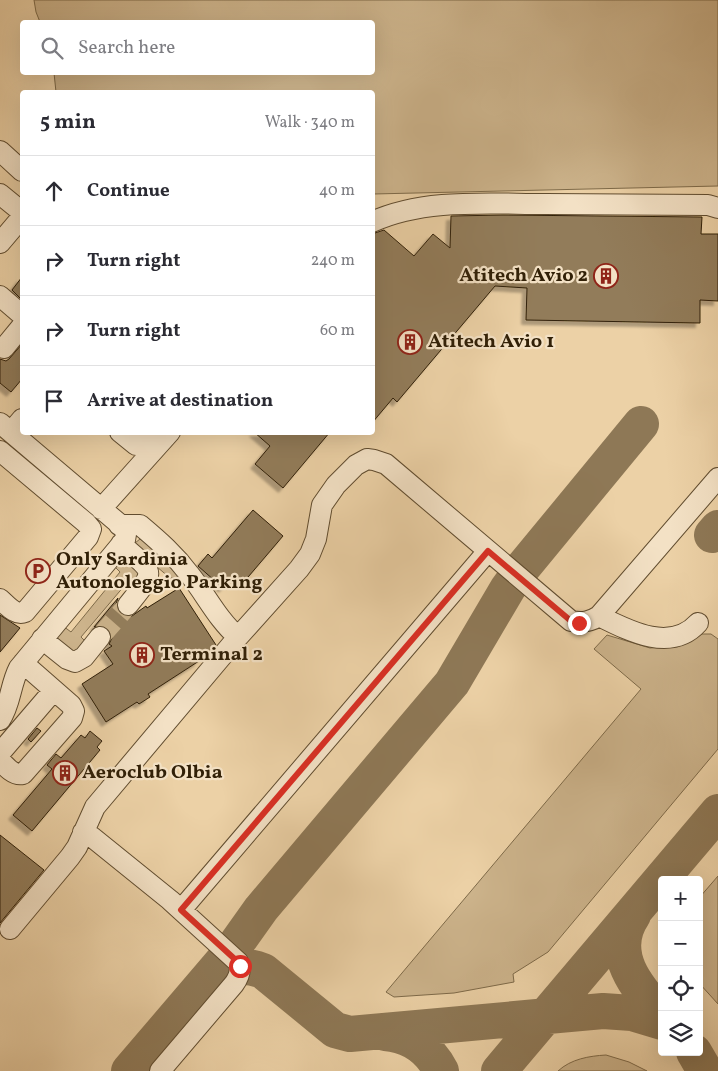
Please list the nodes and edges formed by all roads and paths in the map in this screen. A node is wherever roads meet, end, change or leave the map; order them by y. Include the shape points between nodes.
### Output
1 (0, 151) edge
2 (20, 169) edge
3 (0, 194) edge
4 (718, 208) edge
5 (20, 210) edge
6 (20, 219) edge
7 (375, 220) edge
8 (0, 243) edge
9 (0, 296) edge
10 (20, 313) edge
11 (20, 328) edge
12 (4, 348) dead end
13 (11, 424) edge
14 (20, 434) edge
15 (21, 435) edge
16 (124, 435) edge
17 (144, 435) edge
18 (167, 435) edge
19 (0, 451) edge
20 (45, 460) junction
21 (718, 478) edge
22 (43, 486) junction
23 (101, 509) junction
24 (120, 534) junction
25 (488, 551) junction
26 (0, 600) edge
27 (128, 605) tunnel mouth
28 (599, 616) junction
29 (698, 623) dead end
30 (100, 637) tunnel mouth
31 (238, 637) junction
32 (42, 639) junction
33 (23, 663) junction
34 (54, 690) junction
35 (0, 720) edge
36 (0, 753) edge
37 (0, 760) edge
38 (83, 832) junction
39 (181, 910) junction
40 (5, 935) edge
41 (160, 1071) edge

1 - 2 street
3 - 5 street
4 - 7 street via 708,205 422,206
6 - 8 street
9 - 10 street
11 - 12 street
13 - 14 street
15 - 20 street
16 - 17 street via 136,445
18 - 23 street
19 - 22 street
20 - 22 street
20 - 23 street
21 - 28 street
22 - 26 street via 86,523 90,534 25,612 17,613
23 - 24 street
24 - 27 street via 149,573 147,581
24 - 31 street via 140,525 171,551
24 - 32 street
25 - 28 street via 571,621 586,622
25 - 31 street via 386,464 367,459 336,485 322,505 310,554
25 - 39 street
28 - 29 street via 630,632 655,638 672,638 692,630
30 - 32 street via 84,657 75,662
31 - 38 street via 95,807
32 - 33 street
33 - 34 street
33 - 35 street
34 - 36 street
34 - 37 street via 71,706 74,711 72,718 23,774 14,773
38 - 39 street
38 - 40 street via 70,857
39 - 41 street via 238,962 240,970 234,984

